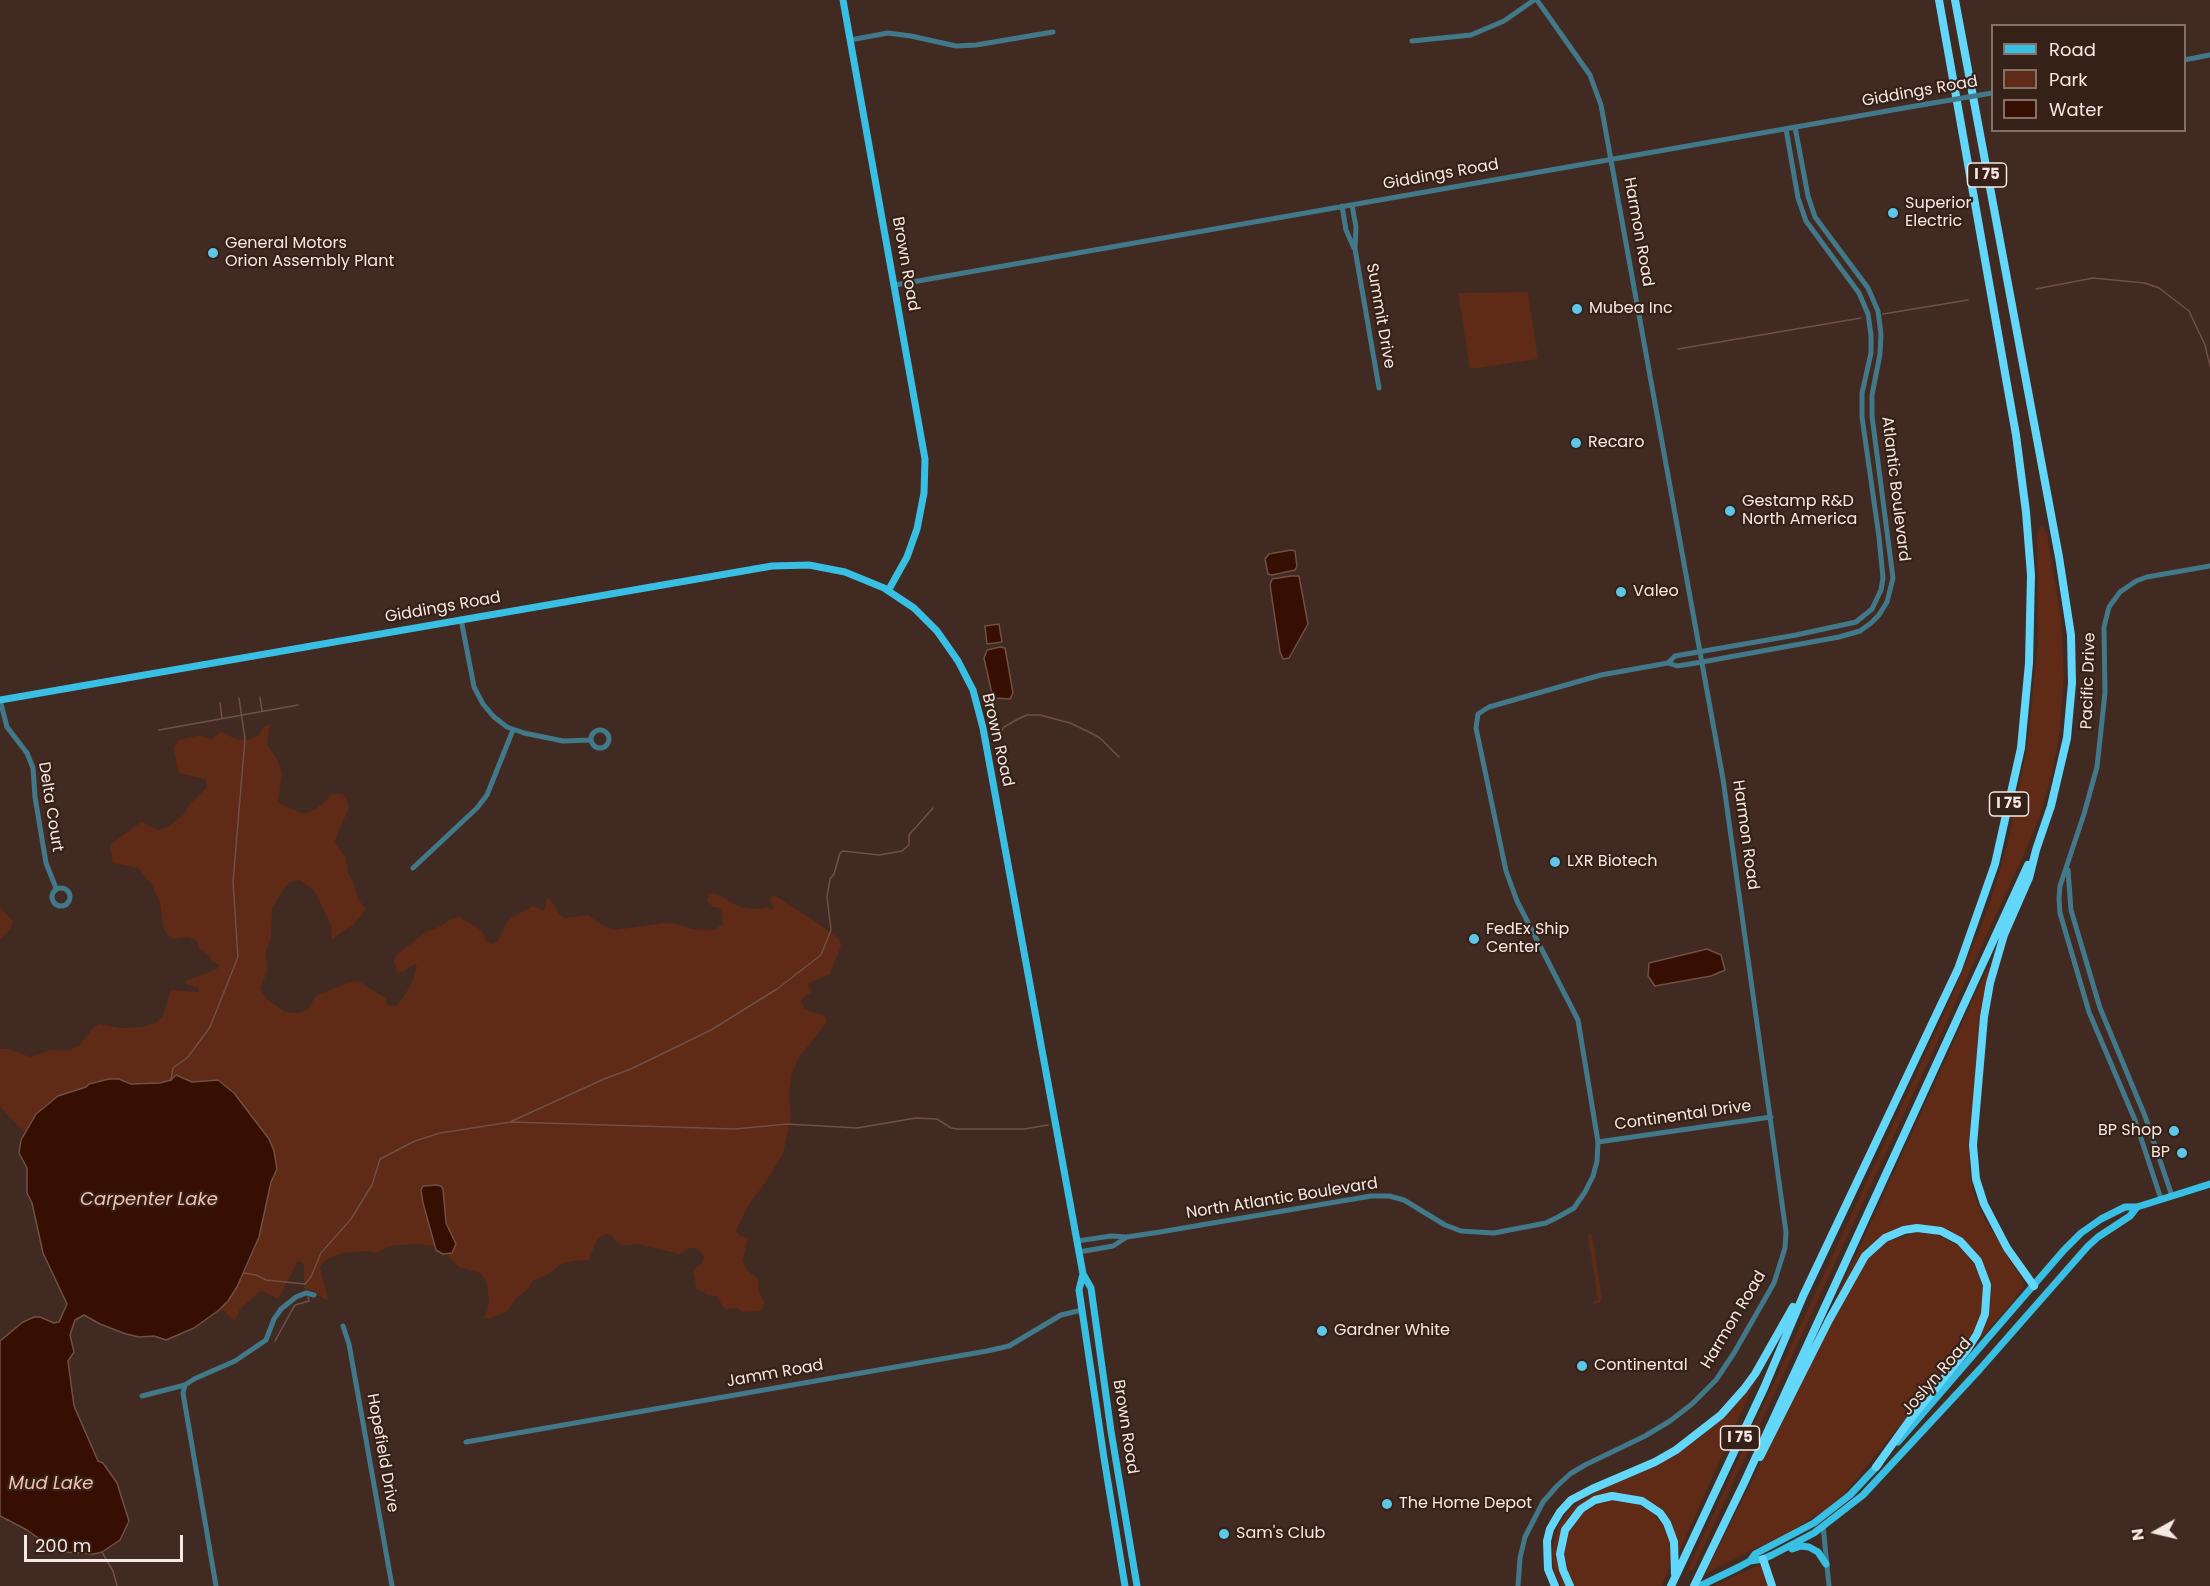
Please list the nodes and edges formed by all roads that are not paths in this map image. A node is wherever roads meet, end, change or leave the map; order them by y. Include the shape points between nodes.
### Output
1 (843, 0) edge
2 (1536, 0) edge
3 (1939, 0) edge
4 (1955, 0) edge
5 (1053, 32) dead end
6 (850, 40) junction
7 (1412, 41) dead end
8 (2210, 56) edge
9 (2186, 60) edge
10 (1991, 93) edge
11 (1796, 127) junction
12 (1786, 129) junction
13 (1611, 159) junction
14 (1352, 205) junction
15 (1342, 206) junction
16 (1355, 249) junction
17 (895, 285) junction
18 (1379, 388) dead end
19 (2210, 566) edge
20 (888, 591) junction
21 (461, 619) junction
22 (1700, 652) junction
23 (1702, 662) junction
24 (1668, 663) junction
25 (0, 699) edge
26 (513, 730) junction
27 (591, 740) dead end
28 (2036, 850) junction
29 (2068, 866) junction
30 (413, 868) dead end
31 (57, 888) dead end
32 (2108, 1027) junction
33 (2098, 1032) junction
34 (1771, 1117) junction
35 (2147, 1120) junction
36 (2136, 1124) junction
37 (1598, 1142) junction
38 (2210, 1184) edge
39 (2172, 1196) junction
40 (2161, 1199) junction
41 (2137, 1207) junction
42 (1127, 1238) junction
43 (1077, 1241) junction
44 (2072, 1241) junction
45 (1079, 1252) junction
46 (2079, 1256) junction
47 (1083, 1274) junction
48 (2034, 1286) junction
49 (314, 1295) dead end
50 (1803, 1296) junction
51 (2038, 1303) junction
52 (1082, 1310) junction
53 (1094, 1311) junction
54 (343, 1326) dead end
55 (185, 1385) junction
56 (142, 1396) dead end
57 (1099, 1427) junction
58 (466, 1442) dead end
59 (1876, 1467) junction
60 (1744, 1483) junction
61 (1122, 1500) junction
62 (1821, 1518) junction
63 (1823, 1528) junction
64 (1772, 1556) junction
65 (1763, 1559) junction
66 (1750, 1561) junction
67 (1826, 1564) junction
68 (1673, 1583) edge
69 (216, 1586) edge
70 (392, 1586) edge
71 (1125, 1586) edge
72 (1137, 1586) edge
73 (1518, 1586) edge
74 (1555, 1586) edge
75 (1570, 1586) edge
76 (1694, 1586) edge
77 (1700, 1586) edge
78 (1772, 1586) edge
79 (1829, 1586) edge

1 - 6 main road, Brown Road
2 - 7 street via 1504,21 1470,35
2 - 13 street, Harmon Road via 1590,75 1601,105
3 - 50 highway, I 75 via 2016,435 2026,512 2031,586 2021,748 1995,864 1958,969
4 - 28 highway, I 75 via 2071,635 2067,738
5 - 6 street via 956,46 888,33
6 - 17 main road, Brown Road
8 - 9 street
10 - 11 street, Giddings Road, bridge
11 - 12 street, Giddings Road
11 - 23 street, Atlantic Boulevard via 1815,217 1868,288 1878,311 1880,354 1872,416 1893,578 1891,592 1880,615 1860,631
12 - 13 street, Giddings Road
12 - 22 street, Atlantic Boulevard via 1806,221 1859,293 1868,314 1870,353 1862,417 1883,578 1872,609 1856,622
13 - 14 street, Giddings Road
13 - 22 street, Harmon Road
14 - 15 street, Giddings Road
14 - 16 street, Summit Drive
15 - 16 street, Summit Drive via 1346,230
15 - 17 street, Giddings Road
16 - 18 street, Summit Drive
17 - 20 main road, Brown Road via 922,435 925,478 913,540
19 - 29 street, Pacific Drive via 2136,581 2120,592 2109,607 2104,627 2105,693 2097,767
20 - 21 main road, Giddings Road via 835,570 809,565 772,566
20 - 43 main road, Brown Road via 918,612 944,639 966,675 979,709
21 - 25 main road, Giddings Road
21 - 26 street via 477,695 494,717
22 - 23 street, Harmon Road
22 - 24 street, North Atlantic Boulevard via 1675,656
23 - 24 street, North Atlantic Boulevard via 1677,666
23 - 34 street, Harmon Road via 1723,779
24 - 37 street, North Atlantic Boulevard via 1601,675 1510,700 1478,714 1476,728 1506,871 1517,901 1578,1020
25 - 31 street, Delta Court via 7,727 33,768 46,863
26 - 27 street via 556,740
26 - 30 street via 487,795
28 - 48 highway via 1990,983 1982,1029 1973,1155 1979,1193 1988,1214
28 - 60 highway, I 75
29 - 32 street, Pacific Drive via 2071,910
29 - 33 street, Pacific Drive via 2060,886 2060,913
32 - 33 street
32 - 35 street, Pacific Drive
33 - 36 street, Pacific Drive
34 - 37 street, Continental Drive
34 - 73 street, Harmon Road via 1786,1232 1774,1283 1716,1380 1692,1404 1645,1436 1569,1474 1543,1502 1525,1537
35 - 36 street
35 - 39 street, Pacific Drive
36 - 40 street, Pacific Drive
37 - 42 street, North Atlantic Boulevard via 1593,1176 1580,1200 1574,1208 1536,1225 1494,1233 1467,1232 1445,1225 1404,1200 1371,1196
38 - 39 main road, Joslyn Road
39 - 40 main road, Joslyn Road
40 - 41 main road, Joslyn Road
41 - 44 main road, Joslyn Road via 2112,1213
41 - 46 main road, Joslyn Road
42 - 43 street, North Atlantic Boulevard
42 - 45 street, North Atlantic Boulevard via 1113,1246
43 - 45 main road, Brown Road
44 - 46 main road via 2079,1246
44 - 48 main road, Joslyn Road
45 - 47 main road, Brown Road
46 - 51 main road, Joslyn Road
47 - 52 main road, Brown Road via 1079,1290
47 - 53 main road, Brown Road via 1091,1288
48 - 51 main road
48 - 59 main road, Joslyn Road
49 - 55 street via 296,1297 281,1309 266,1340 249,1352
50 - 68 highway, I 75
50 - 74 highway via 1744,1389 1713,1421 1676,1450 1571,1500 1560,1512 1547,1541 1548,1569
51 - 63 main road, Joslyn Road via 1870,1489
52 - 53 main road
52 - 57 main road, Brown Road
52 - 58 street, Jamm Road via 1061,1315 1009,1346 987,1351
53 - 61 main road, Brown Road
54 - 70 street, Hopefield Drive
55 - 56 street
55 - 69 street via 183,1393
57 - 61 main road via 1106,1444 1114,1497
57 - 71 main road, Brown Road
59 - 60 highway via 1967,1350 1985,1314 1987,1285 1978,1261 1960,1242 1941,1231 1904,1230 1885,1238 1865,1256
59 - 62 main road, Joslyn Road
60 - 76 highway, I 75
61 - 72 main road, Brown Road
62 - 63 street
62 - 66 main road, Joslyn Road via 1755,1554
63 - 64 main road, Joslyn Road
63 - 67 street
64 - 65 main road, Joslyn Road
64 - 67 main road via 1809,1547
65 - 66 main road, Joslyn Road
65 - 78 highway
66 - 77 main road, Joslyn Road
67 - 79 street
68 - 75 highway via 1674,1542 1660,1513 1642,1501 1612,1496 1581,1509 1565,1530 1560,1554

